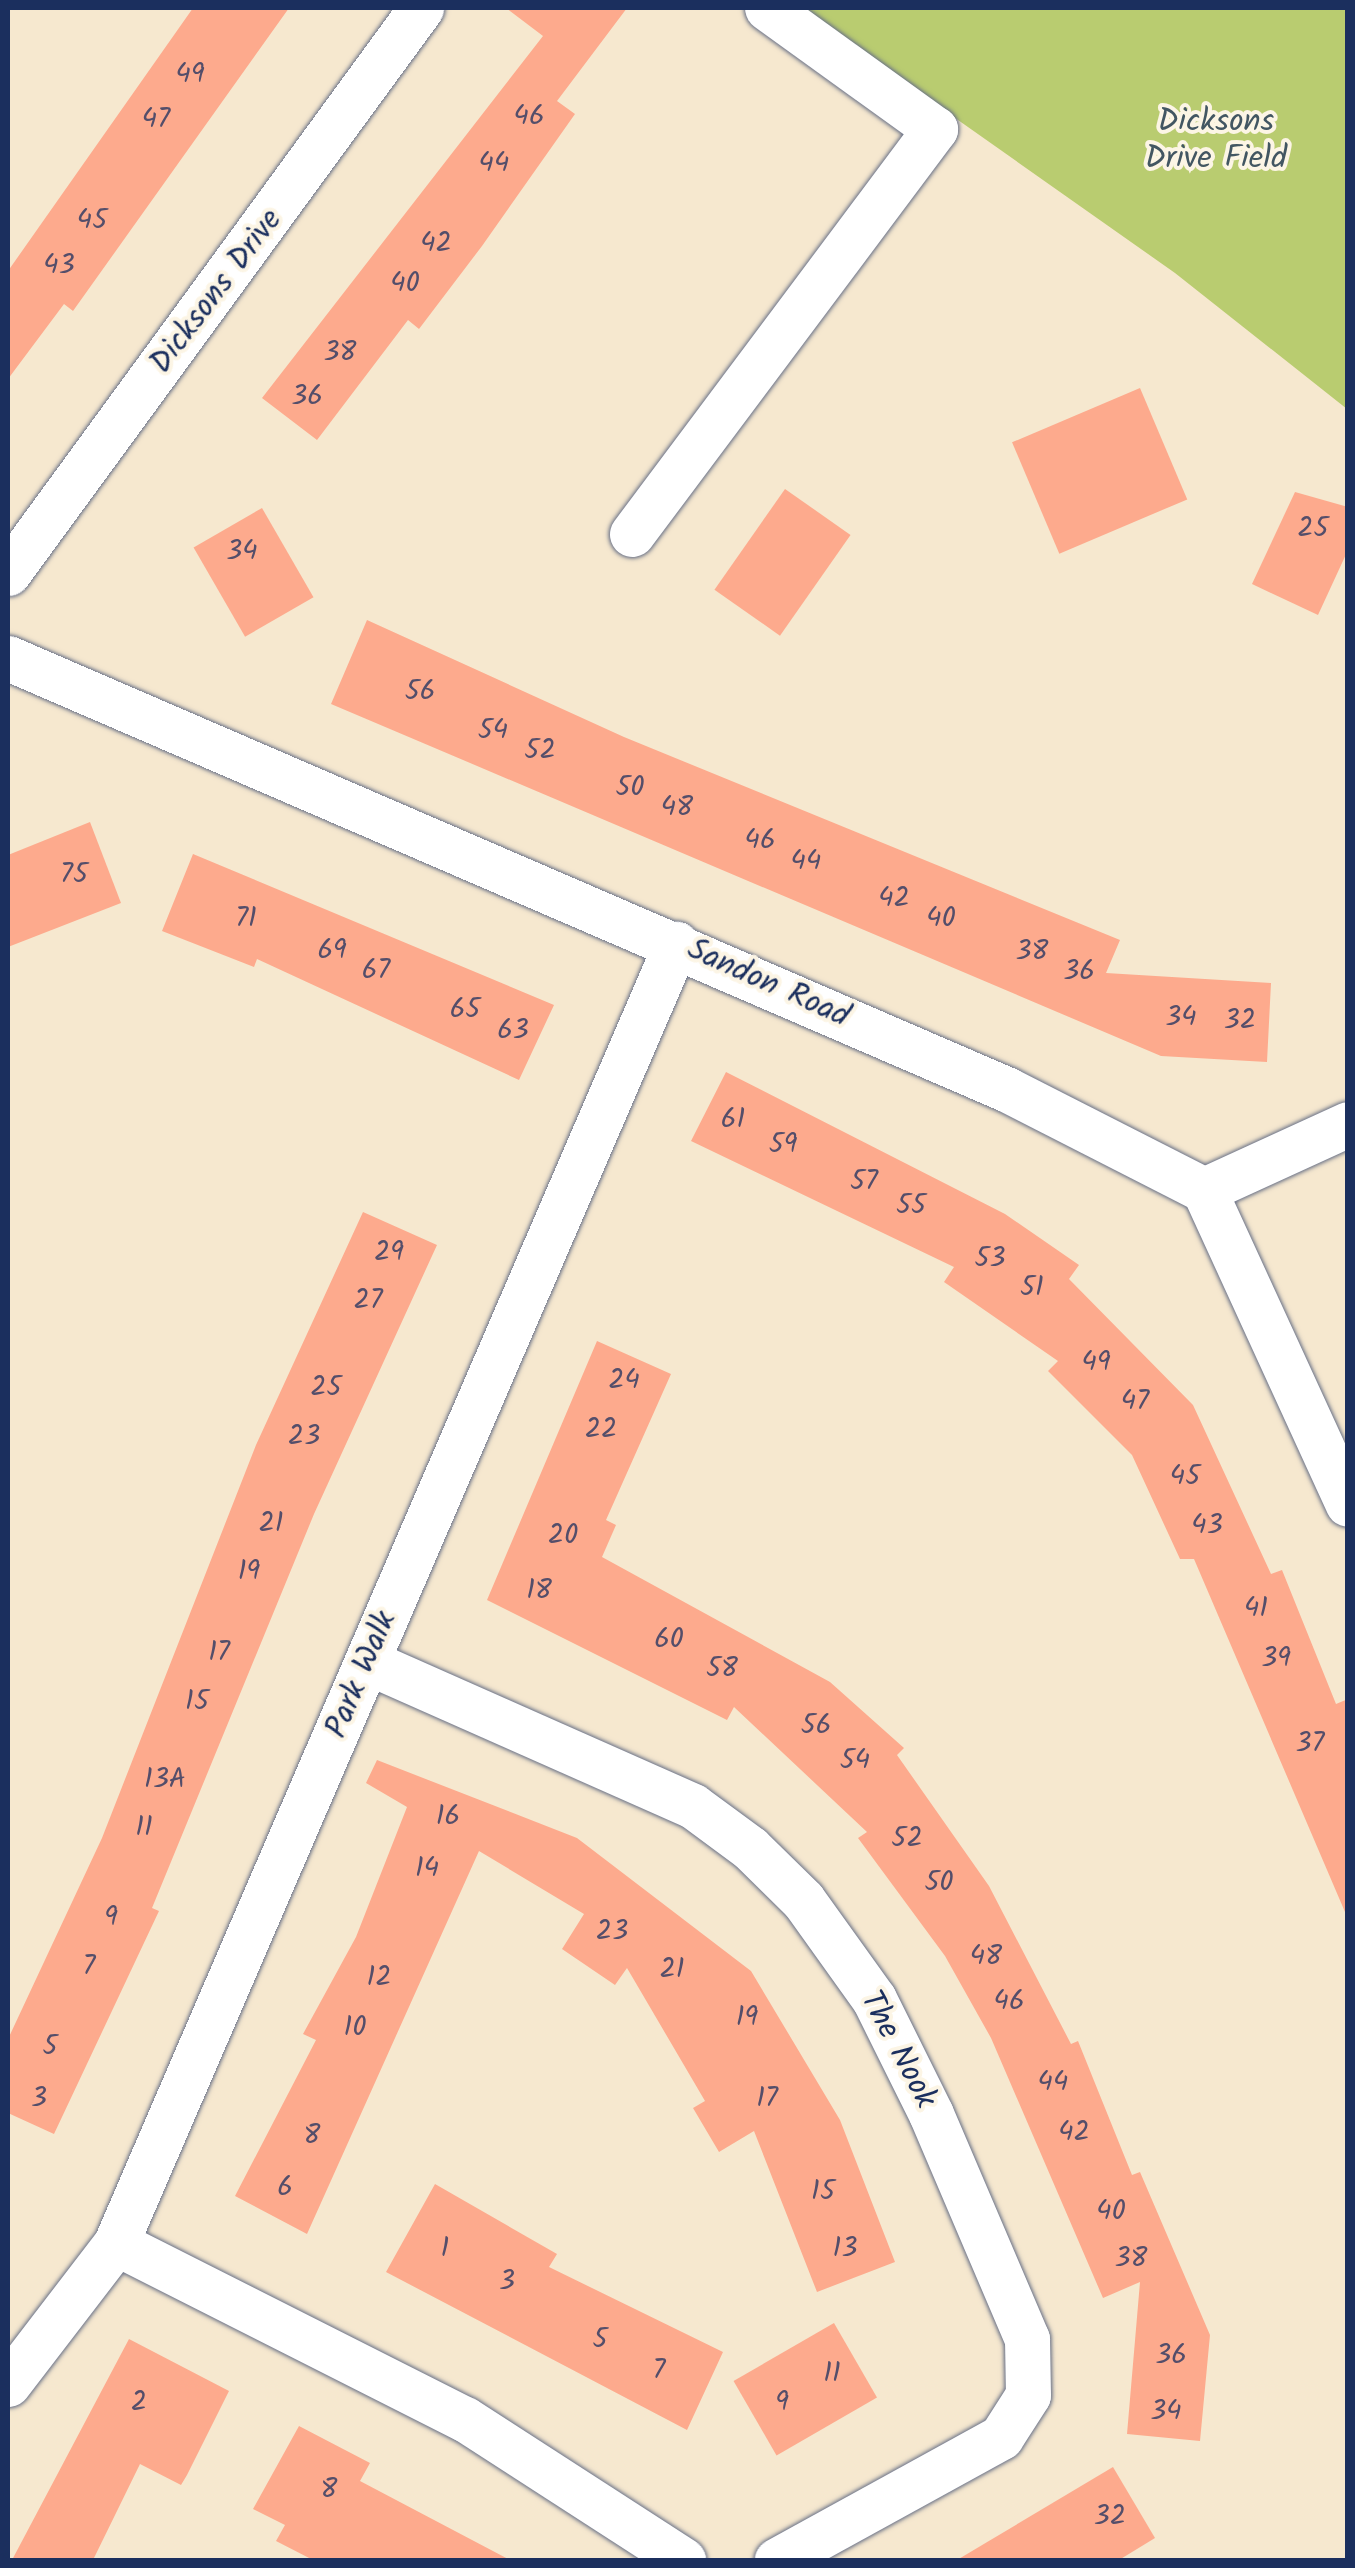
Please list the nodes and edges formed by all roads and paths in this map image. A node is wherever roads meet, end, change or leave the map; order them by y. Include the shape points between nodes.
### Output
1 (421, 8) edge
2 (767, 8) edge
3 (632, 534) dead end
4 (8, 572) edge
5 (8, 658) edge
6 (676, 944) junction
7 (1348, 1124) edge
8 (1204, 1190) junction
9 (1348, 1504) edge
10 (368, 1662) junction
11 (116, 2242) junction
12 (8, 2384) edge
13 (683, 2560) edge
14 (777, 2560) edge

1 - 4 street, Dicksons Drive
2 - 3 street via 935,128
5 - 6 street, Sandon Road
6 - 8 street, Sandon Road via 1008,1090
6 - 10 street, Park Walk
7 - 8 street
8 - 9 street
10 - 11 street, Park Walk
10 - 14 street, The Nook via 693,1806 750,1848 804,1900 874,1999 931,2114 1027,2339 1028,2395 1001,2437
11 - 12 street, Park Walk
11 - 13 street via 465,2419

